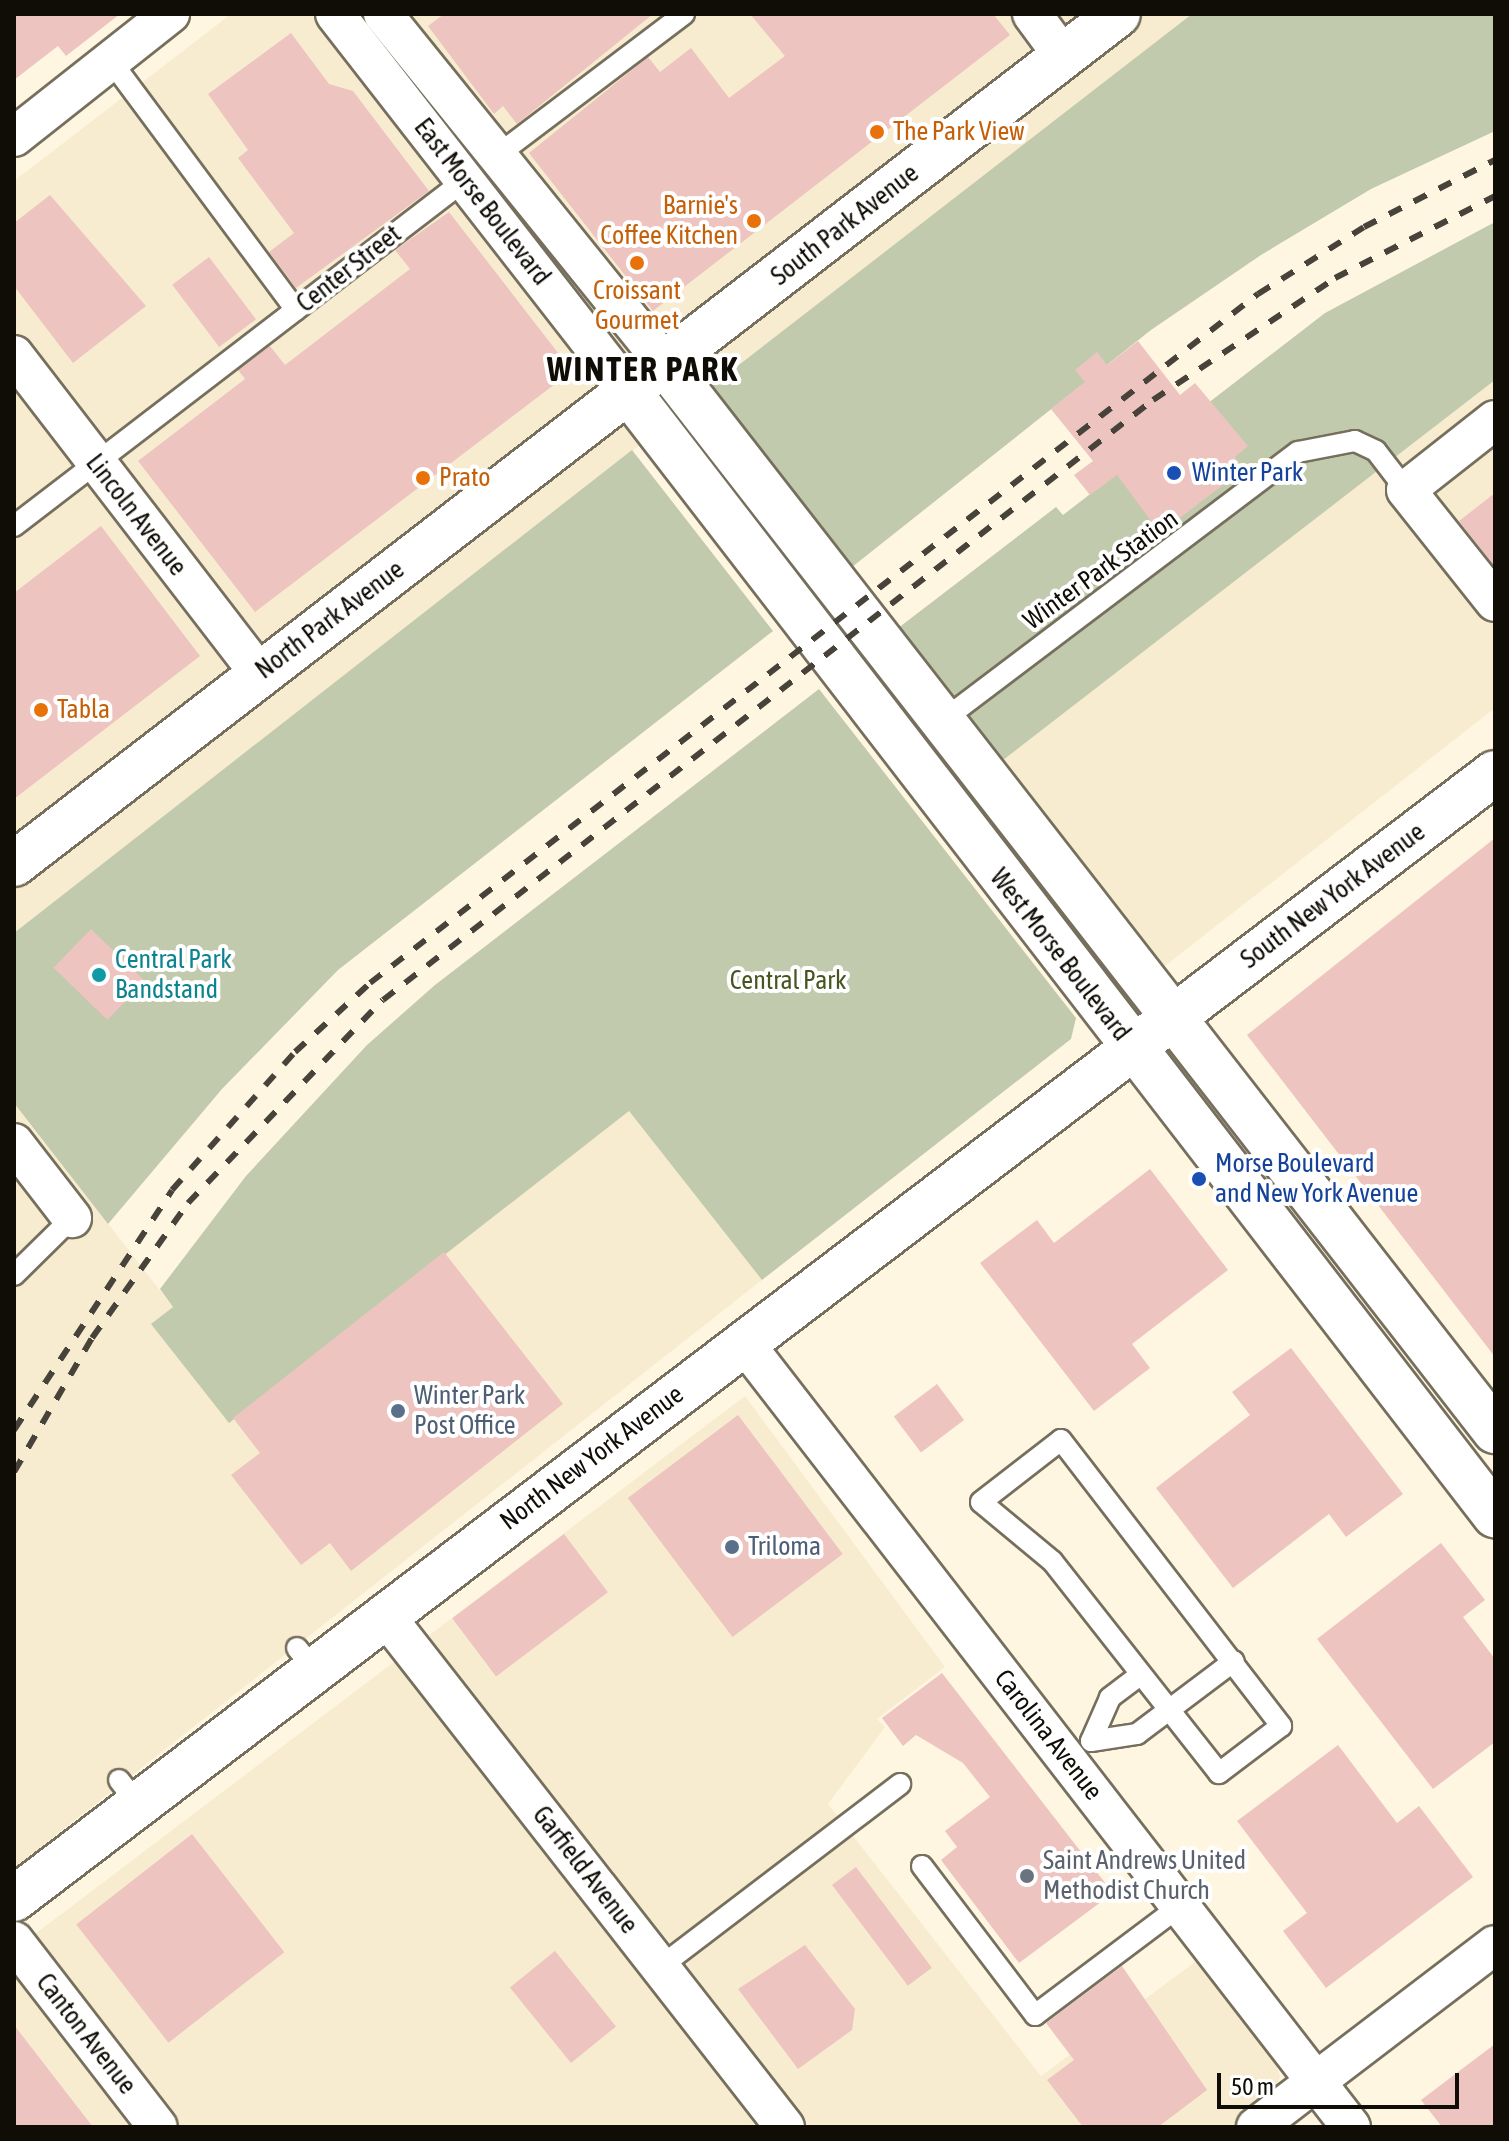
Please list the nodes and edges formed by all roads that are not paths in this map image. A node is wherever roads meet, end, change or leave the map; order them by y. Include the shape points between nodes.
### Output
1 (170, 14) edge
2 (335, 14) edge
3 (383, 14) edge
4 (684, 14) edge
5 (1032, 14) edge
6 (1118, 14) edge
7 (1063, 56) junction
8 (111, 61) junction
9 (14, 137) edge
10 (495, 157) junction
11 (465, 180) junction
12 (296, 310) junction
13 (14, 355) edge
14 (647, 378) junction
15 (1495, 420) edge
16 (96, 463) junction
17 (1406, 490) junction
18 (14, 526) edge
19 (1495, 602) edge
20 (260, 674) junction
21 (940, 722) junction
22 (904, 750) junction
23 (1495, 773) edge
24 (1005, 807) junction
25 (969, 836) junction
26 (14, 864) edge
27 (1168, 1016) junction
28 (1130, 1045) junction
29 (14, 1143) edge
30 (72, 1218) joint
31 (14, 1275) edge
32 (745, 1344) junction
33 (1495, 1431) edge
34 (1495, 1515) edge
35 (384, 1614) junction
36 (1234, 1661) junction
37 (1140, 1675) junction
38 (1169, 1711) junction
39 (1079, 1750) junction
40 (900, 1784) dead end
41 (922, 1866) dead end
42 (14, 1899) edge
43 (1180, 1906) junction
44 (14, 1941) edge
45 (1495, 1945) edge
46 (660, 1967) junction
47 (1316, 2080) junction
48 (158, 2127) edge
49 (785, 2127) edge
50 (1256, 2127) edge
51 (1351, 2127) edge

1 - 8 street
2 - 11 street, East Morse Boulevard
3 - 10 street, East Morse Boulevard
4 - 10 lane, Center Street
5 - 7 street
6 - 7 street, South Park Avenue
7 - 14 street, South Park Avenue
8 - 9 street
8 - 12 lane
10 - 11 street, Center Street
10 - 14 street, East Morse Boulevard
11 - 12 lane, Center Street
11 - 14 street, East Morse Boulevard
12 - 16 lane, Center Street
13 - 16 street, Lincoln Avenue
14 - 20 street, North Park Avenue
14 - 21 street, West Morse Boulevard
14 - 22 street, West Morse Boulevard
15 - 17 street
16 - 18 lane, Center Street
16 - 20 street, Lincoln Avenue
17 - 19 street
17 - 21 lane, Winter Park Station via 1376,451 1355,441 1298,452
20 - 26 street, North Park Avenue
21 - 22 lane, Winter Park Station
21 - 24 street, West Morse Boulevard
22 - 25 street, West Morse Boulevard
23 - 27 street, South New York Avenue
24 - 25 street
24 - 27 street, West Morse Boulevard
25 - 28 street, West Morse Boulevard
27 - 28 street, North New York Avenue
27 - 33 street, West Morse Boulevard
28 - 32 street, North New York Avenue
28 - 34 street, West Morse Boulevard
29 - 30 street
30 - 31 lane
32 - 35 street, North New York Avenue
32 - 39 street, Carolina Avenue
35 - 42 street, North New York Avenue via 305,1658 128,1792
35 - 46 street, Garfield Avenue
36 - 37 lane via 1061,1440 981,1502 1052,1561
36 - 38 lane
36 - 38 lane via 1281,1726 1219,1773
37 - 38 lane
37 - 39 lane via 1110,1698
38 - 39 lane via 1137,1734
39 - 43 street, Carolina Avenue
40 - 46 lane
41 - 43 lane via 1035,2015
43 - 47 street, Carolina Avenue
44 - 48 street, Canton Avenue
45 - 47 street
46 - 49 street, Garfield Avenue
47 - 50 street
47 - 51 street, Carolina Avenue

